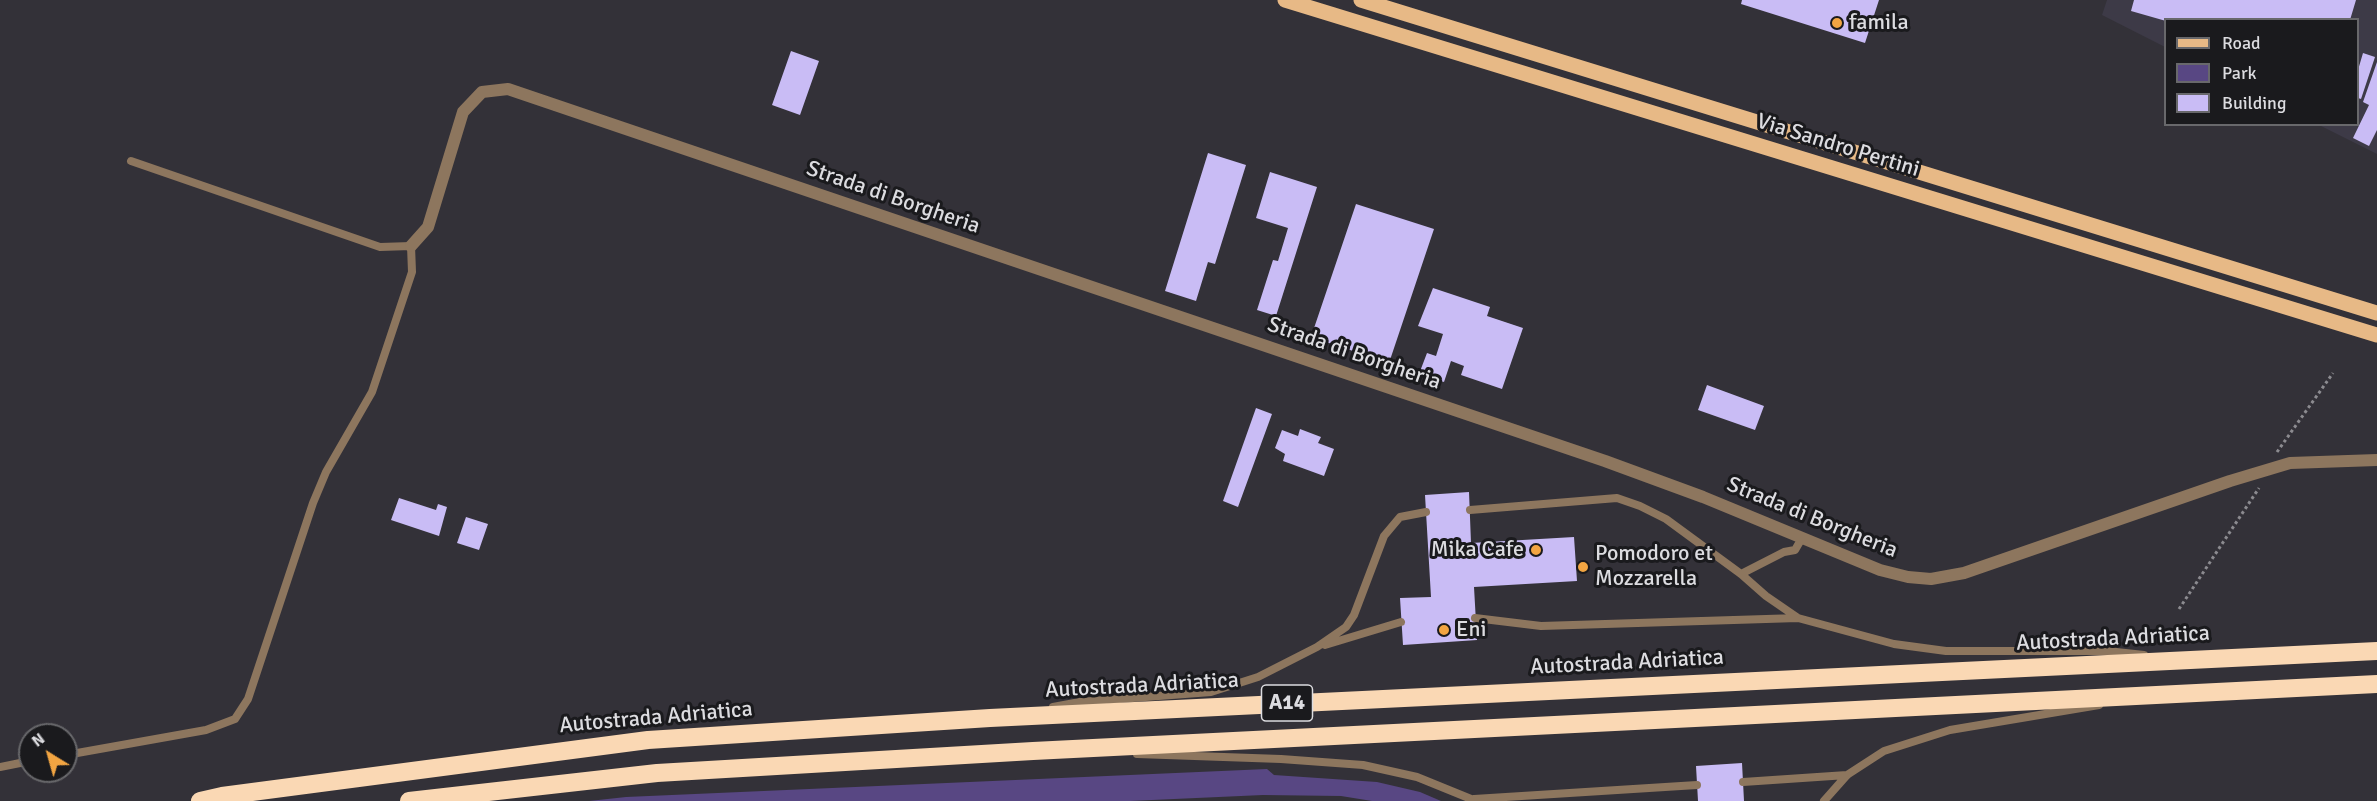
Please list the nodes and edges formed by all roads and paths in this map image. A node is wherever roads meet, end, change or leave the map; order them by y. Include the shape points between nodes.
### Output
1 (1285, 0) edge
2 (1361, 0) edge
3 (131, 161) dead end
4 (411, 246) junction
5 (2377, 313) edge
6 (2377, 335) edge
7 (2333, 373) dead end
8 (2377, 460) edge
9 (2268, 469) junction
10 (1470, 510) dead end
11 (1426, 512) dead end
12 (1802, 538) junction
13 (1741, 574) junction
14 (2179, 609) dead end
15 (1475, 618) dead end
16 (1798, 618) junction
17 (1401, 622) dead end
18 (1317, 647) junction
19 (2377, 651) edge
20 (2190, 660) junction
21 (2377, 684) edge
22 (2132, 696) junction
23 (990, 718) junction
24 (1033, 751) junction
25 (78, 753) edge
26 (18, 763) edge
27 (0, 767) edge
28 (1847, 776) junction
29 (1743, 782) dead end
30 (1697, 785) dead end
31 (1475, 800) edge
32 (200, 801) edge
33 (409, 801) edge
34 (1824, 801) edge

1 - 6 main road, Via Sandro Pertini
2 - 5 main road, Via Sandro Pertini
3 - 4 lane via 380,247
4 - 12 street, Strada di Borgheria via 428,227 463,112 483,92 508,89 1605,461
4 - 25 lane via 412,272 372,392 326,472 313,503 248,699 235,719 206,729
7 - 9 path
8 - 9 street, Strada di Borgheria via 2315,460
9 - 12 street, Strada di Borgheria via 1964,573 1931,579 1880,570
9 - 14 path
10 - 13 lane via 1617,498 1666,519
11 - 18 lane via 1400,517 1384,536 1354,615 1346,627
12 - 13 lane via 1795,550
13 - 16 lane
15 - 16 lane via 1541,626
16 - 20 lane via 1894,644 1946,651 2107,651
17 - 18 lane
18 - 23 lane via 1258,677 1211,692 1080,702
19 - 20 highway, Autostrada Adriatica / A14
20 - 23 highway, Autostrada Adriatica / A14
21 - 22 highway, A14
22 - 24 highway, A14
22 - 28 lane via 2081,710 1950,730 1884,751
23 - 32 highway, Autostrada Adriatica / A14 via 648,740
24 - 31 lane via 1363,765 1417,777
24 - 33 highway, A14 via 657,773
26 - 27 lane
28 - 29 lane
28 - 34 lane
30 - 31 lane

